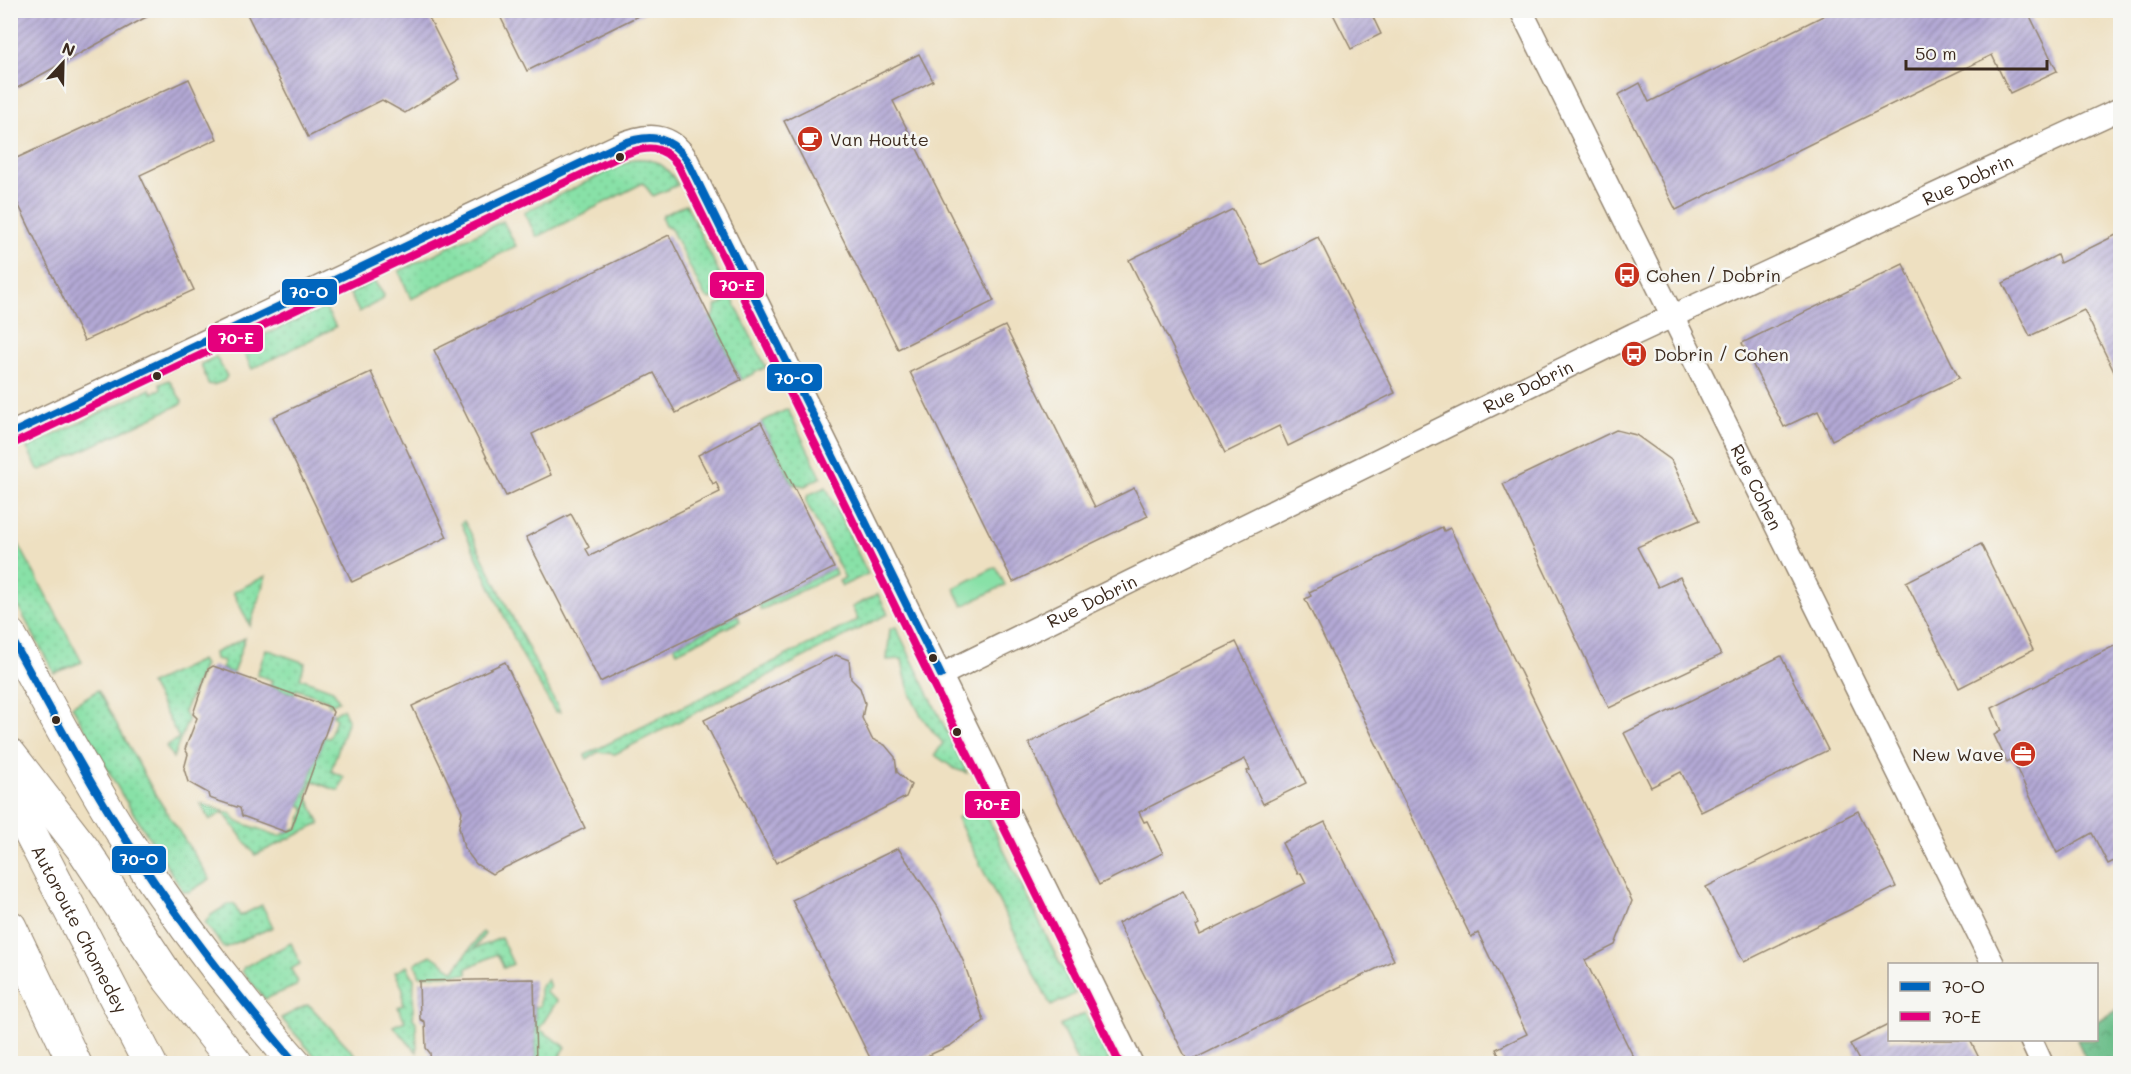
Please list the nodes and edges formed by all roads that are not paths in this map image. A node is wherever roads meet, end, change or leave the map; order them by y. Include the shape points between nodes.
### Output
1 (1521, 10) edge
2 (2121, 109) edge
3 (1672, 317) junction
4 (10, 434) edge
5 (10, 635) edge
6 (940, 675) junction
7 (10, 755) edge
8 (10, 794) edge
9 (10, 927) edge
10 (1994, 963) edge
11 (10, 971) edge
12 (58, 1029) junction
13 (2031, 1041) edge
14 (75, 1064) edge
15 (150, 1064) edge
16 (236, 1064) edge
17 (296, 1064) edge
18 (1132, 1064) edge
19 (2042, 1064) edge

1 - 3 street, Rue Cohen
2 - 3 street, Rue Dobrin
3 - 6 street, Rue Dobrin
3 - 10 street, Rue Cohen
4 - 6 street via 619,145 640,136 655,135 678,147 687,160
5 - 17 main road via 144,866 208,957
6 - 18 street
7 - 16 highway via 83,849 170,979
8 - 15 highway, Autoroute Chomedey
9 - 12 highway
11 - 12 highway
12 - 14 highway
13 - 19 street

